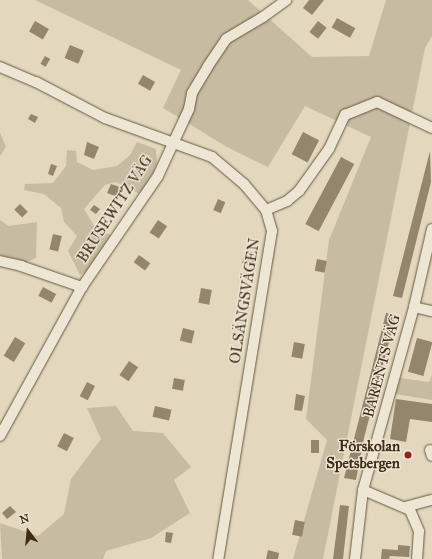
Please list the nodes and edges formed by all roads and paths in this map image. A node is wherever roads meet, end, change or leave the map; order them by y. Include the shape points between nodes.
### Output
1 (286, 0) edge
2 (0, 67) edge
3 (432, 128) edge
4 (173, 144) junction
5 (266, 210) junction
6 (432, 229) edge
7 (0, 261) edge
8 (82, 287) junction
9 (414, 307) junction
10 (432, 311) edge
11 (0, 436) edge
12 (363, 490) junction
13 (432, 500) edge
14 (405, 507) junction
15 (218, 559) edge
16 (355, 559) edge
17 (417, 559) edge

1 - 4 street, BRUSEWITZ VÄG via 226,39 192,93 189,109
2 - 4 street, OLSÄNGSVÄGEN via 36,82 105,118
3 - 5 street via 377,102 346,115 329,149 299,191 287,201
4 - 5 street, OLSÄNGSVÄGEN via 212,157 244,184
4 - 8 street, BRUSEWITZ VÄG via 158,176
5 - 15 street, OLSÄNGSVÄGEN via 272,231
6 - 9 street, BARENTS VÄG
7 - 8 street
8 - 11 street, BRUSEWITZ VÄG
9 - 10 street
9 - 12 street, BARENTS VÄG
12 - 14 street
12 - 16 street, BARENTS VÄG
13 - 14 street
14 - 17 street via 415,518 419,531

